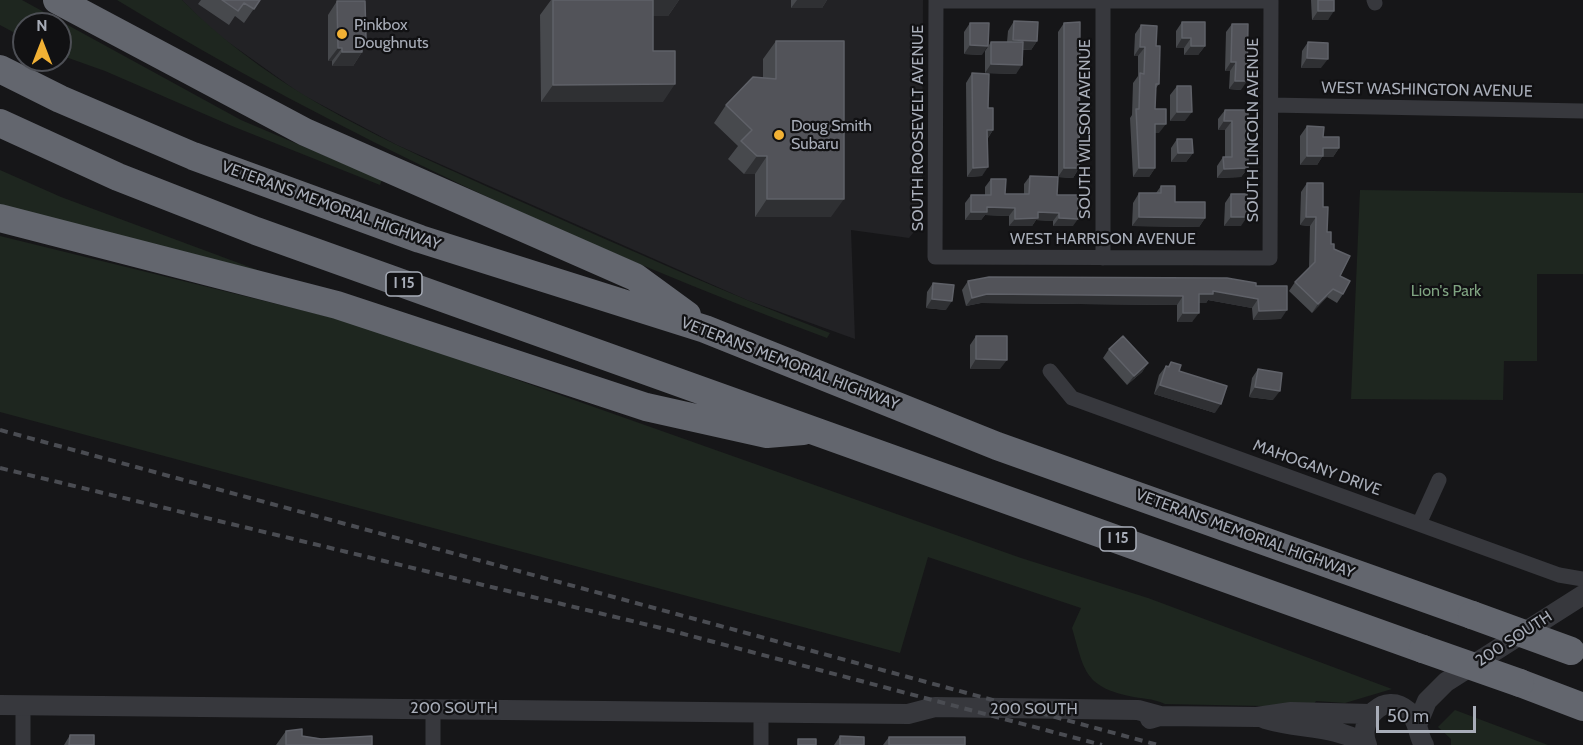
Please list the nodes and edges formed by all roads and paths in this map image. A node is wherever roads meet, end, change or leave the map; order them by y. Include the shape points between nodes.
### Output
1 (57, 0) edge
2 (92, 0) edge
3 (936, 1) edge
4 (1103, 1) edge
5 (1271, 1) edge
6 (0, 69) edge
7 (216, 85) junction
8 (1271, 105) junction
9 (1583, 111) edge
10 (0, 123) edge
11 (0, 218) edge
12 (935, 257) joint
13 (1103, 258) junction
14 (1270, 258) joint
15 (705, 329) junction
16 (1050, 371) dead end
17 (814, 430) junction
18 (1439, 480) dead end
19 (1419, 524) junction
20 (1583, 579) edge
21 (1583, 595) edge
22 (1577, 653) edge
23 (1446, 682) junction
24 (0, 705) edge
25 (23, 705) junction
26 (1396, 705) junction
27 (1583, 707) edge
28 (433, 708) junction
29 (761, 711) junction
30 (1370, 714) junction
31 (1257, 717) junction
32 (1418, 736) edge
33 (1367, 744) edge
34 (22, 745) edge
35 (433, 745) edge
36 (761, 745) edge

1 - 7 highway
2 - 7 highway
3 - 4 street
3 - 12 street, SOUTH ROOSEVELT AVENUE
4 - 5 street
4 - 13 street, SOUTH WILSON AVENUE
5 - 8 street, SOUTH LINCOLN AVENUE
6 - 15 highway, VETERANS MEMORIAL HIGHWAY via 193,156 420,239
7 - 15 highway via 349,153 635,277
8 - 9 street, WEST WASHINGTON AVENUE
8 - 14 street, SOUTH LINCOLN AVENUE
10 - 17 highway, I 15 via 209,213
11 - 17 highway via 367,314 646,407 767,435
12 - 13 street, WEST HARRISON AVENUE
13 - 14 street, WEST HARRISON AVENUE
15 - 22 highway, VETERANS MEMORIAL HIGHWAY, bridge via 997,446
16 - 19 street, MAHOGANY DRIVE via 1072,398
17 - 27 highway, I 15, bridge
18 - 19 street
19 - 20 street, MAHOGANY DRIVE via 1559,575
21 - 23 street, 200 SOUTH
23 - 26 street, 200 SOUTH via 1433,683
23 - 32 street, 200 SOUTH via 1427,701
24 - 25 street, 200 SOUTH
25 - 28 street, 200 SOUTH
25 - 34 street
26 - 30 street, 200 SOUTH via 1384,705
26 - 32 street via 1407,710
28 - 29 street, 200 SOUTH
28 - 35 street
29 - 31 street, 200 SOUTH via 908,714 935,707 1138,710 1160,716
29 - 36 street
30 - 31 street, 200 SOUTH via 1291,712
30 - 33 street via 1363,732
31 - 33 street, 200 SOUTH via 1289,726 1331,729

